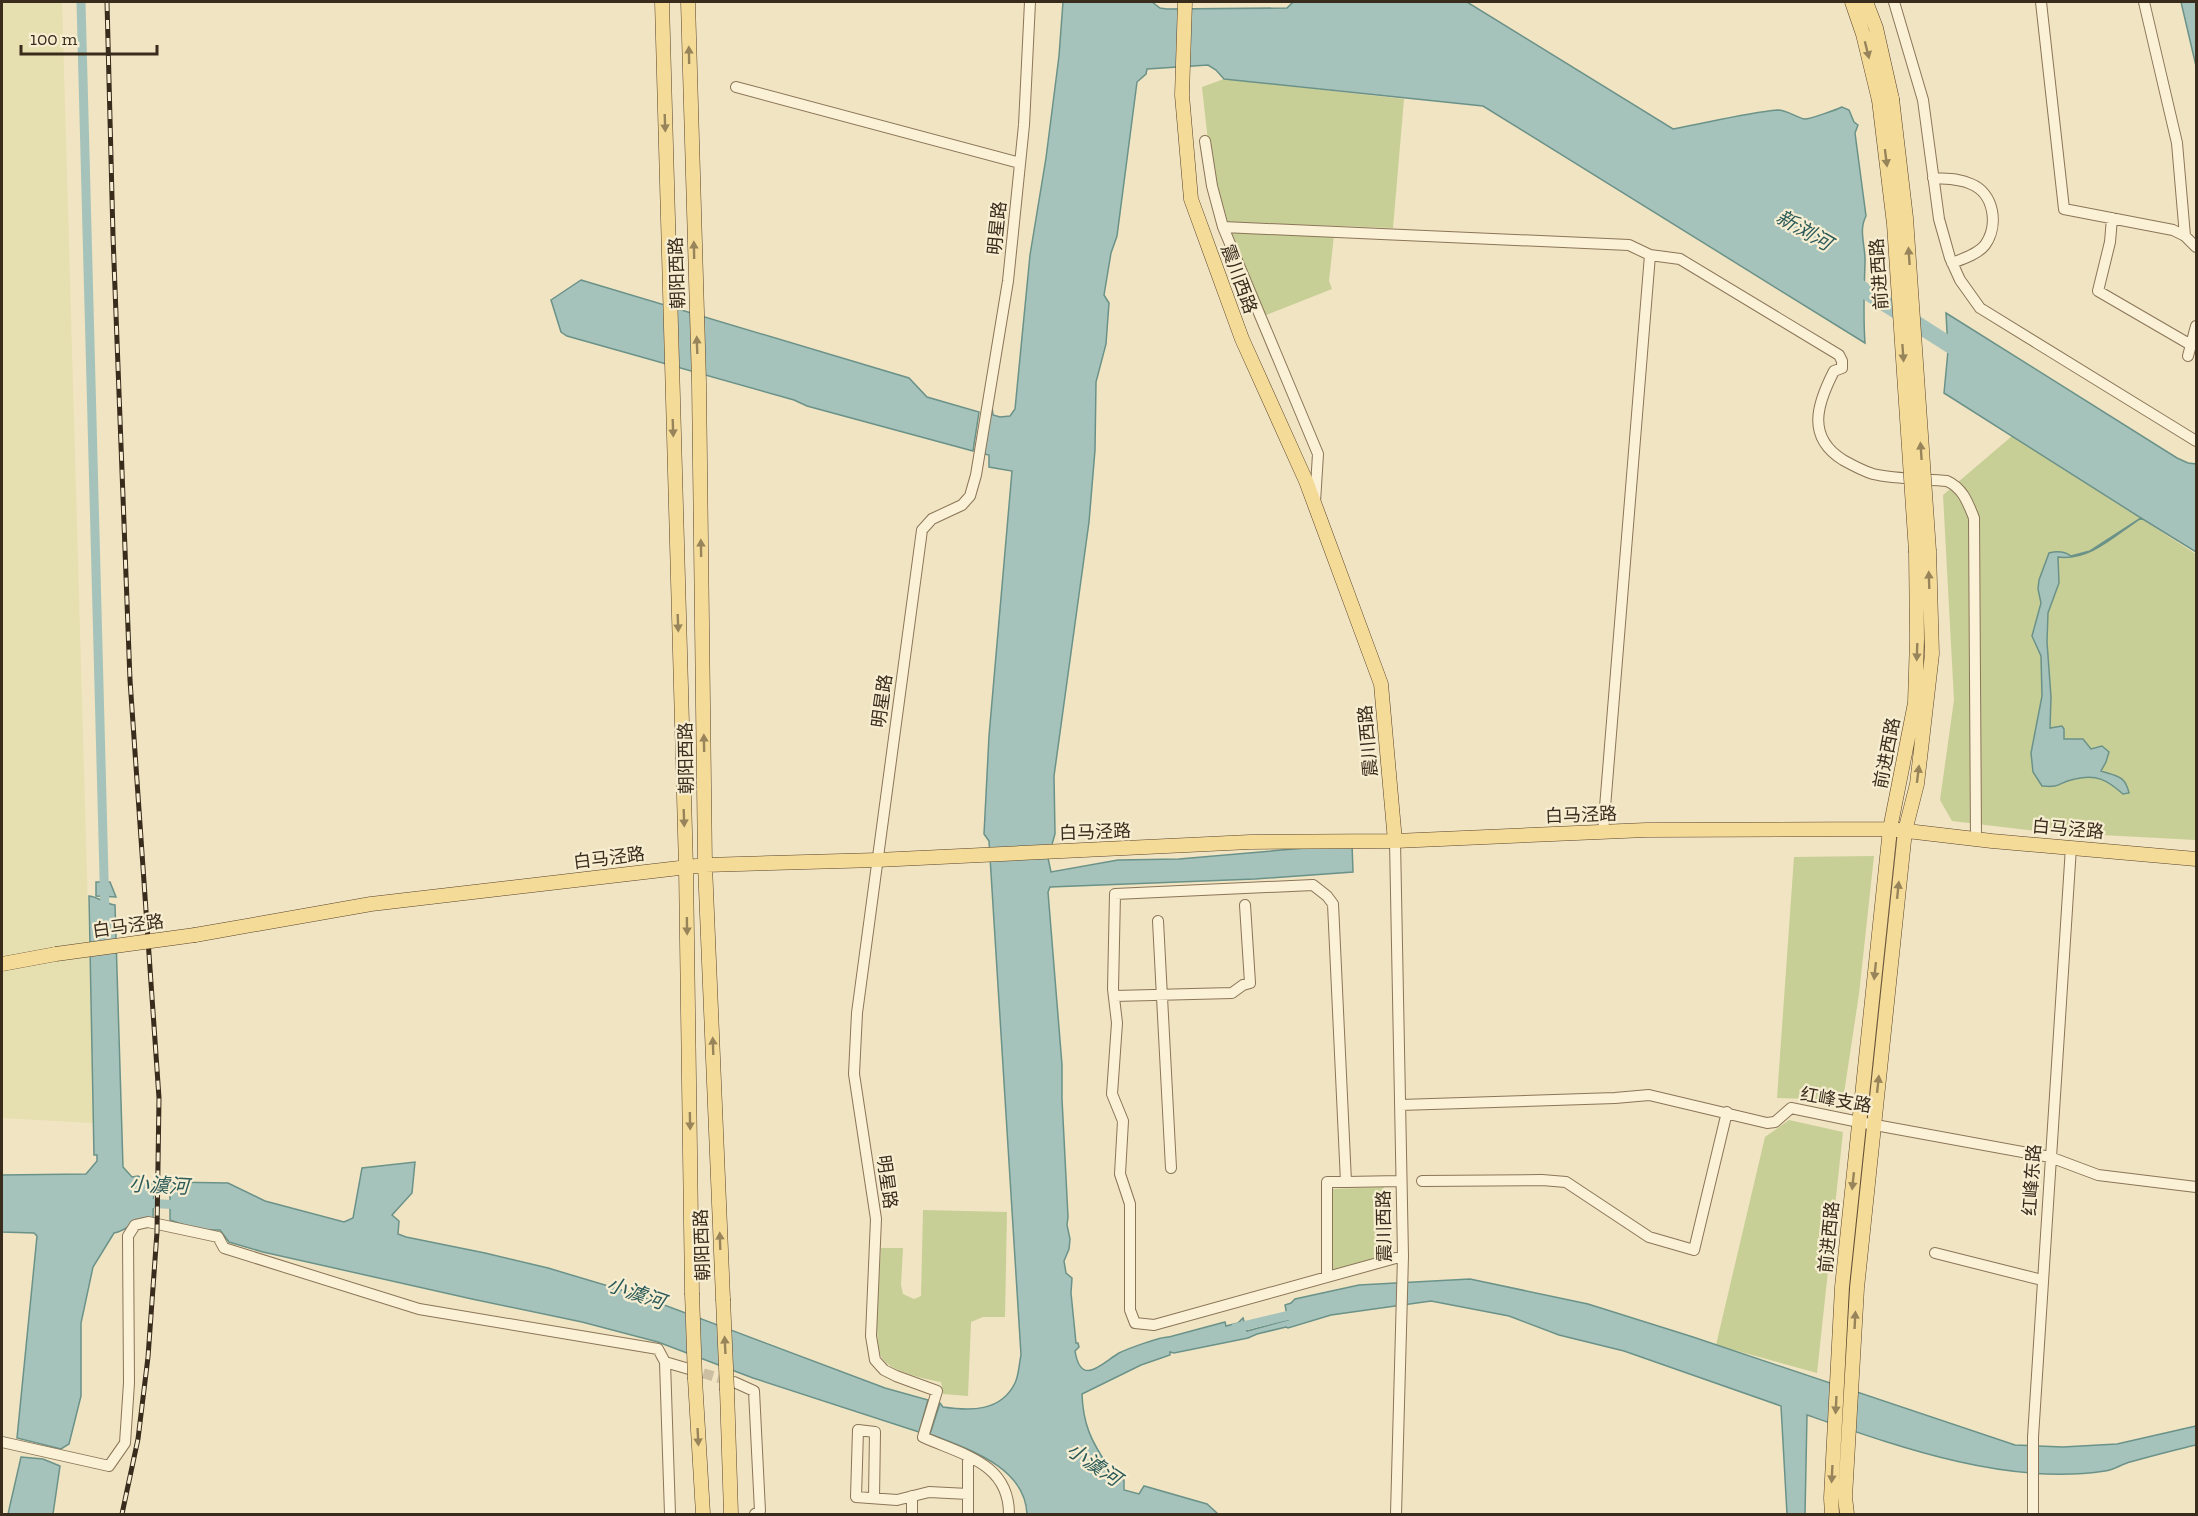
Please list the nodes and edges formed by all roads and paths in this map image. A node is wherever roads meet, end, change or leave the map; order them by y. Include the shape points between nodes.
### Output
1 (662, 2) edge
2 (688, 2) edge
3 (1030, 2) edge
4 (1185, 2) edge
5 (1852, 2) edge
6 (1866, 2) edge
7 (1894, 2) edge
8 (2041, 2) edge
9 (2144, 2) edge
10 (736, 87) dead end
11 (1886, 99) junction
12 (1205, 141) dead end
13 (1020, 163) junction
14 (1934, 178) junction
15 (2112, 218) junction
16 (1223, 226) junction
17 (2185, 236) junction
18 (2196, 247) edge
19 (1650, 255) junction
20 (1952, 263) junction
21 (2196, 326) edge
22 (2196, 441) edge
23 (1315, 505) junction
24 (1922, 551) junction
25 (1890, 829) junction
26 (1905, 831) junction
27 (1603, 832) junction
28 (1976, 839) junction
29 (1395, 841) junction
30 (2071, 847) junction
31 (2196, 859) edge
32 (877, 860) junction
33 (705, 865) junction
34 (686, 868) junction
35 (1245, 905) dead end
36 (1158, 921) dead end
37 (2, 964) edge
38 (1162, 995) junction
39 (1114, 996) junction
40 (1400, 1105) junction
41 (1727, 1112) junction
42 (1867, 1123) junction
43 (2050, 1157) junction
44 (1171, 1168) dead end
45 (1401, 1181) junction
46 (1422, 1181) dead end
47 (1346, 1182) junction
48 (2196, 1187) edge
49 (1935, 1252) dead end
50 (1403, 1256) junction
51 (1327, 1277) junction
52 (2042, 1280) junction
53 (665, 1362) junction
54 (692, 1374) junction
55 (730, 1386) junction
56 (2, 1442) edge
57 (968, 1458) junction
58 (968, 1494) junction
59 (912, 1496) junction
60 (874, 1498) junction
61 (670, 1515) edge
62 (703, 1515) edge
63 (731, 1515) edge
64 (755, 1515) edge
65 (912, 1515) edge
66 (968, 1515) edge
67 (1009, 1515) edge
68 (1396, 1515) edge
69 (1832, 1515) edge
70 (1846, 1515) edge
71 (2033, 1515) edge

1 -> 34 main road, 朝阳西路
33 -> 2 main road, 朝阳西路 via 699,382
3 - 13 street, 明星路
4 - 23 main road, 震川西路 via 1182,95 1191,200 1242,339
5 -> 11 main road, 前进西路
6 - 11 main road, 前进西路 via 1876,28
7 - 14 street via 1923,100
8 - 15 street via 2064,209
9 - 17 street via 2177,143
10 - 13 street
11 - 24 main road, 前进西路, bridge
12 - 16 street
13 - 32 street, 明星路 via 1008,281 976,475 970,496 962,505 932,519 922,530
14 - 20 street via 1939,219
14 - 20 street via 1973,184 1983,193 1994,215 1985,245
15 - 17 street
15 - 21 street via 2098,291 2189,351
16 - 19 street via 1629,245
16 - 23 street via 1318,454
17 - 18 street
19 - 27 street
19 - 28 street via 1680,259 1839,355 1842,368 1834,371 1828,383 1818,417 1820,436 1832,453 1873,474 1947,481 1957,485 1967,500 1974,518
20 - 22 street via 1980,308
23 - 29 main road, 震川西路 via 1381,684
24 -> 25 main road, 前进西路 via 1915,703
26 -> 24 main road, 前进西路 via 1917,784 1932,654
25 - 26 main road, 白马泾路
25 - 27 main road, 白马泾路
25 -> 42 main road, 前进西路
26 - 28 main road, 白马泾路
42 -> 26 main road, 前进西路
27 - 29 main road, 白马泾路
28 - 30 main road, 白马泾路
29 - 32 main road, 白马泾路 via 1250,842
29 - 40 street, 震川西路
30 - 31 main road, 白马泾路
30 - 43 street, 红峰东路
32 - 33 main road, 白马泾路
32 - 57 street, 明星路 via 857,1013 854,1074 876,1219 871,1336 875,1360 884,1370 937,1391 924,1437
33 - 34 main road, 白马泾路
55 -> 33 main road, 朝阳西路, bridge
34 - 37 main road, 白马泾路, bridge via 371,904
34 -> 54 main road, 朝阳西路, bridge
35 - 38 street via 1250,983 1232,993
36 - 38 street
38 - 39 street
38 - 44 street
39 - 47 street via 1115,894 1313,885 1327,896 1334,904
39 - 51 street via 1118,1023 1112,1094 1123,1121 1120,1174 1130,1204 1130,1310 1135,1323 1154,1325
40 - 41 street, 红峰支路 via 1649,1095
40 - 45 street, 震川西路
41 - 42 street, 红峰支路 via 1767,1123 1775,1122 1791,1107
41 - 46 street via 1694,1250 1649,1238 1566,1182
42 - 43 street, 红峰支路
42 -> 69 main road, 前进西路 via 1842,1287
70 -> 42 main road, 前进西路
43 - 48 street, 红峰支路 via 2098,1174
43 - 52 street, 红峰东路
45 - 47 street
45 - 50 street, 震川西路
47 - 51 street via 1327,1182
49 - 52 street
50 - 51 street
50 - 68 street, 震川西路
52 - 71 street, 红峰东路
53 - 54 street
53 - 56 street via 658,1349 419,1309 224,1248 218,1237 148,1222 135,1225 128,1236 129,1383 125,1443 109,1466
53 - 61 street
54 -> 62 main road, 朝阳西路
55 - 63 main road, 朝阳西路
55 - 64 street via 754,1391 760,1511
57 - 58 street
57 - 67 street via 988,1467 1000,1479
58 - 59 street via 929,1492
58 - 66 street
59 - 60 street via 897,1500
59 - 65 street
60 - 60 street via 856,1497 858,1430 875,1432

